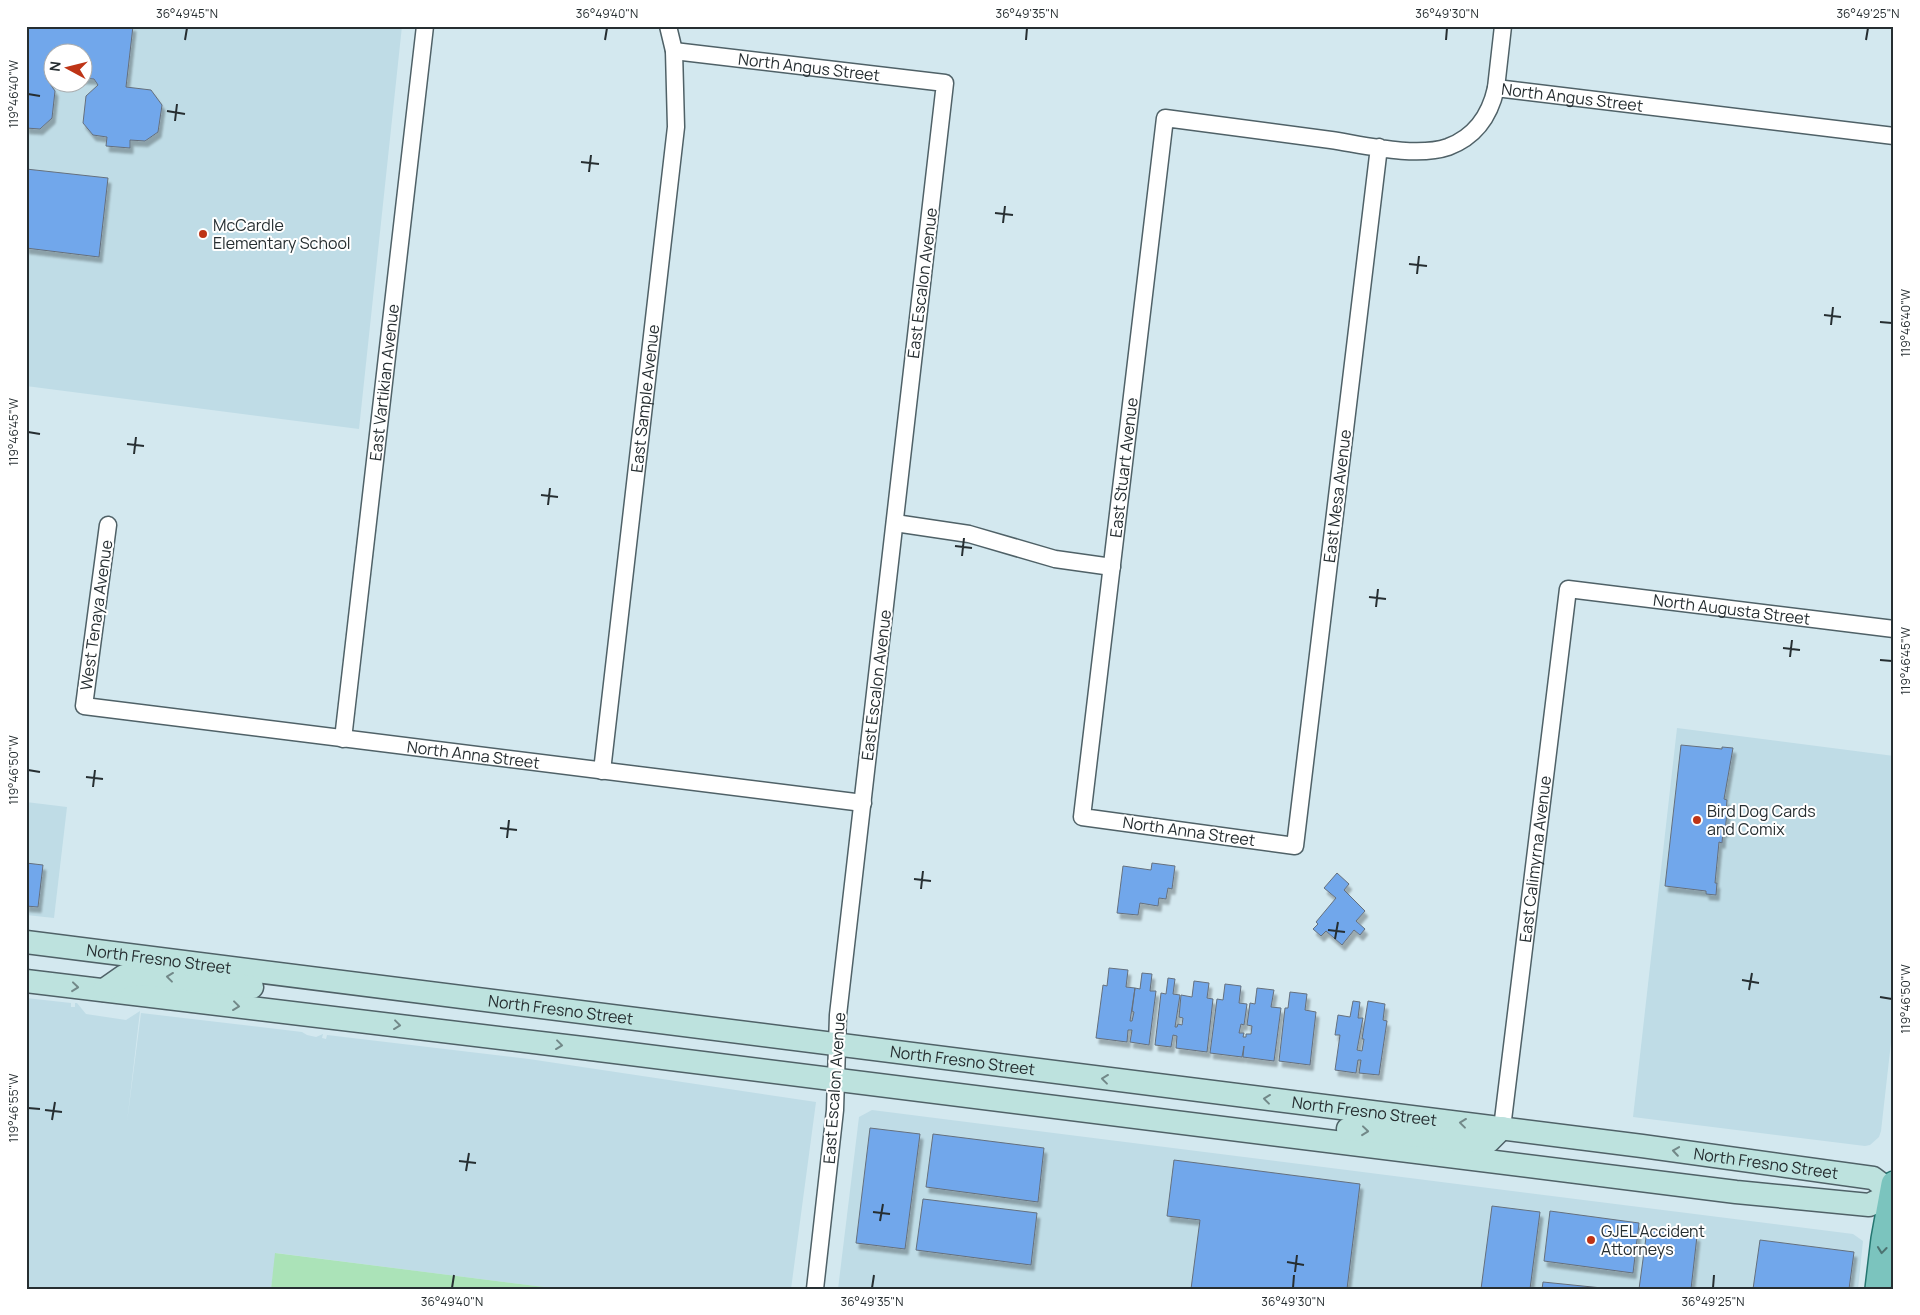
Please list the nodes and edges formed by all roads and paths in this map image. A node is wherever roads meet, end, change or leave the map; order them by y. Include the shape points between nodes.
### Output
1 (425, 26) edge
2 (668, 26) edge
3 (1503, 26) edge
4 (674, 51) junction
5 (945, 83) joint
6 (1496, 88) junction
7 (1164, 118) joint
8 (1894, 136) edge
9 (1379, 147) junction
10 (895, 523) junction
11 (108, 525) dead end
12 (1112, 567) junction
13 (1568, 589) joint
14 (1894, 629) edge
15 (84, 706) joint
16 (343, 739) junction
17 (602, 771) junction
18 (862, 803) junction
19 (1082, 817) joint
20 (1295, 846) joint
21 (26, 942) edge
22 (321, 980) junction
23 (26, 981) edge
24 (104, 990) junction
25 (837, 1046) junction
26 (837, 1080) junction
27 (1502, 1128) junction
28 (1304, 1138) junction
29 (1893, 1190) edge
30 (814, 1289) edge
31 (1878, 1289) edge

1 - 16 street, East Vartikian Avenue
2 - 4 street, East Sample Avenue
3 - 6 street
4 - 5 street, North Angus Street
4 - 17 street, East Sample Avenue via 676,126
5 - 10 street, East Escalon Avenue
6 - 8 street, North Angus Street
6 - 9 street, North Angus Street via 1488,114 1478,127 1449,146 1433,150
7 - 9 street, North Angus Street
7 - 12 street, East Stuart Avenue
9 - 20 street, East Mesa Avenue
10 - 12 street via 969,534 1055,559
10 - 18 street, East Escalon Avenue
11 - 15 street, West Tenaya Avenue
12 - 19 street, East Stuart Avenue
13 - 14 street, North Augusta Street
13 - 27 street, East Calimyrna Avenue
15 - 16 street, North Anna Street
16 - 17 street, North Anna Street
17 - 18 street, North Anna Street
18 - 25 street, East Escalon Avenue
19 - 20 street, North Anna Street
21 - 22 main road, North Fresno Street
22 -> 24 main road via 300,989 268,988 144,974 124,976
22 - 25 main road, North Fresno Street
23 -> 24 main road, North Fresno Street
24 -> 26 main road, North Fresno Street
25 - 26 street, East Escalon Avenue
27 -> 25 main road, North Fresno Street
26 - 28 main road, North Fresno Street
26 - 30 street, East Escalon Avenue
28 -> 27 main road via 1311,1129 1326,1126 1489,1141
29 -> 27 main road, North Fresno Street via 1873,1178
28 - 29 main road, North Fresno Street via 1868,1205
29 -> 31 main road

